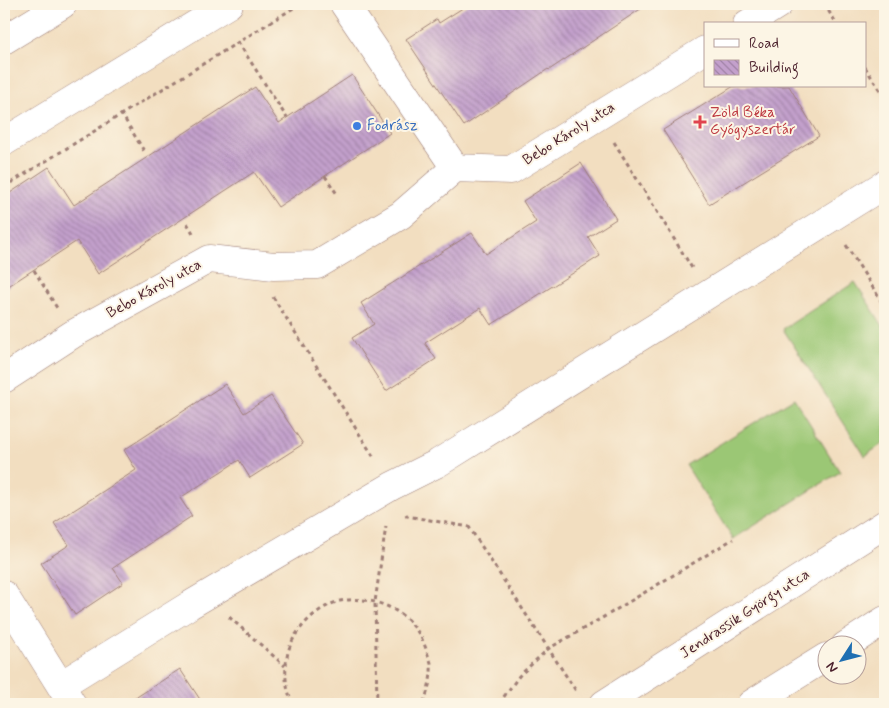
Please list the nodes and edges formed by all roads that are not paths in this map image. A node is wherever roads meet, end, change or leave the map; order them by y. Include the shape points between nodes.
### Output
1 (63, 4) edge
2 (229, 4) edge
3 (344, 4) edge
4 (779, 4) edge
5 (750, 22) edge
6 (4, 40) edge
7 (704, 51) edge
8 (4, 142) edge
9 (455, 168) junction
10 (885, 184) edge
11 (4, 379) edge
12 (885, 524) edge
13 (4, 595) edge
14 (885, 620) edge
15 (860, 636) edge
16 (816, 663) edge
17 (67, 695) edge
18 (604, 704) edge
19 (751, 704) edge

1 - 6 street
2 - 8 street
3 - 9 street
4 - 5 street
7 - 9 street, Bebo Károly utca via 511,170
9 - 11 street, Bebo Károly utca via 400,214 317,265 274,266 209,259 73,334
10 - 17 street via 438,463 392,486 190,605
12 - 18 street, Jendrassik György utca
13 - 17 street
14 - 15 street
16 - 19 street

